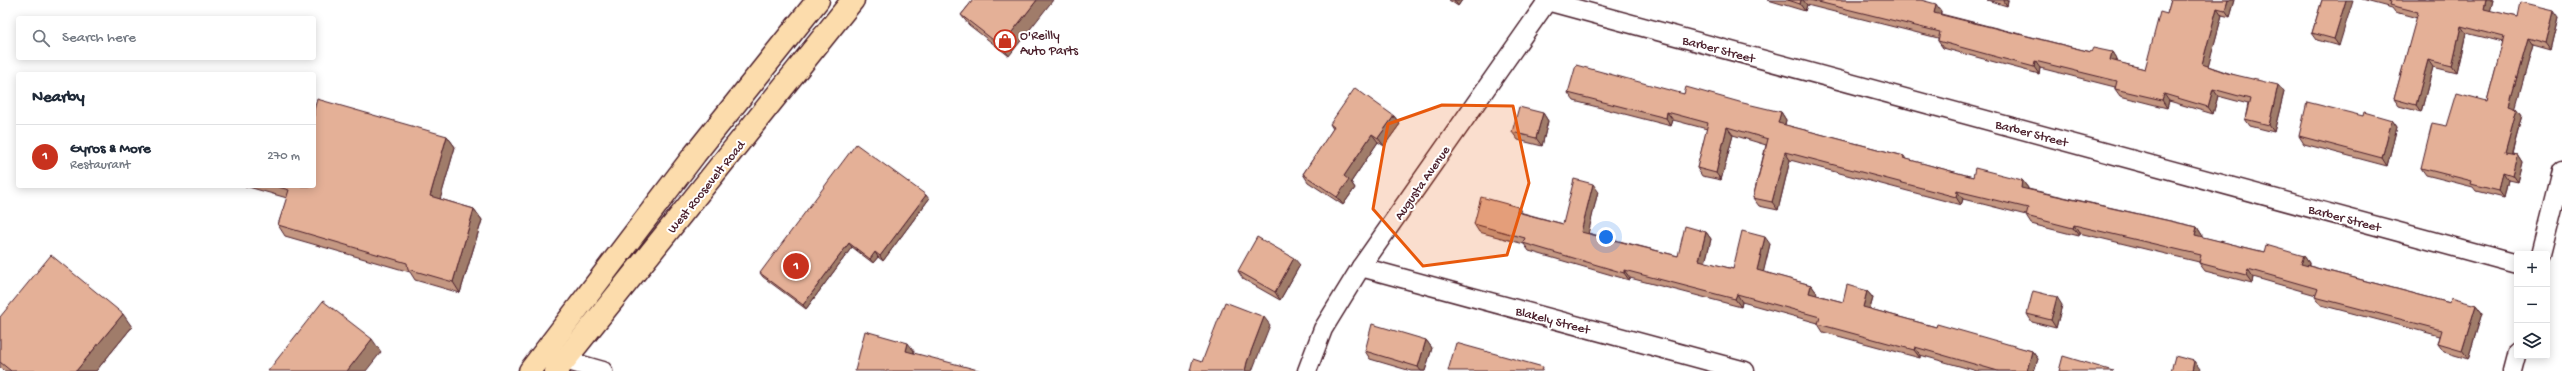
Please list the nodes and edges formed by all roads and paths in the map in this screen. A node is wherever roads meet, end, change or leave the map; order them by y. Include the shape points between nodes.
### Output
1 (818, 0) edge
2 (853, 0) edge
3 (1547, 0) edge
4 (2562, 171) edge
5 (2542, 251) edge
6 (2514, 263) edge
7 (1362, 268) junction
8 (2515, 359) edge
9 (549, 364) edge
10 (603, 371) edge
11 (1307, 371) edge
12 (1745, 371) edge
13 (2512, 371) edge

1 - 9 main road, West Roosevelt Road via 695,154
2 - 9 main road, West Roosevelt Road
3 - 6 street, Barber Street
3 - 7 street, Augusta Avenue
4 - 5 street
7 - 11 street, Augusta Avenue via 1323,329
7 - 12 street, Blakely Street
8 - 13 street
9 - 10 street

